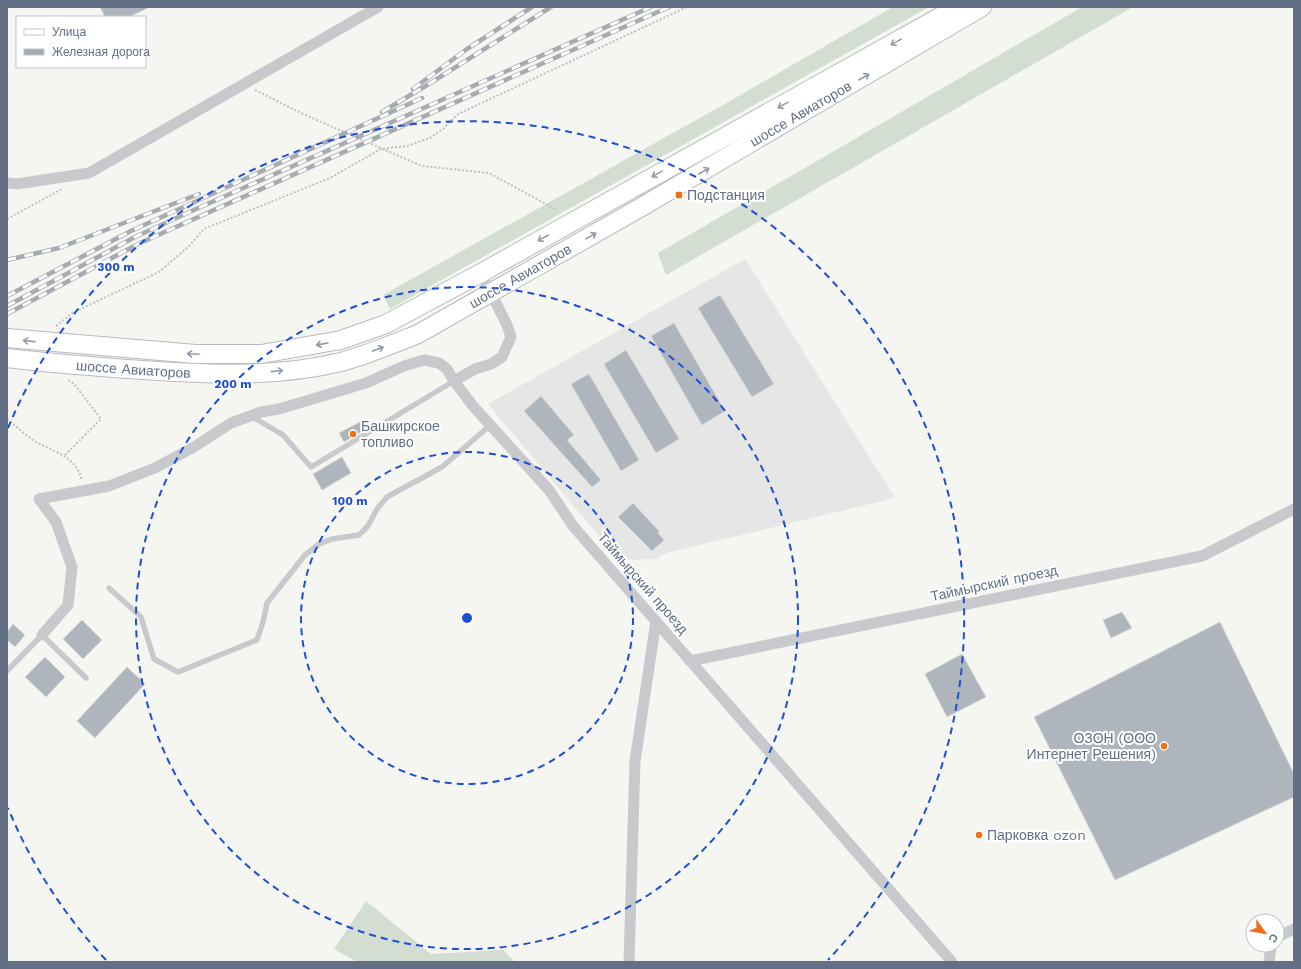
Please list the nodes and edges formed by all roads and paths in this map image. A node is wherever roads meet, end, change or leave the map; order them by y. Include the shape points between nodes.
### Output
1 (378, 7) edge
2 (688, 7) edge
3 (959, 7) edge
4 (982, 7) edge
5 (244, 84) junction
6 (381, 149) junction
7 (7, 183) edge
8 (62, 189) dead end
9 (557, 210) dead end
10 (7, 219) edge
11 (481, 273) junction
12 (491, 293) junction
13 (56, 326) dead end
14 (7, 338) edge
15 (7, 358) edge
16 (66, 378) dead end
17 (454, 382) junction
18 (251, 416) junction
19 (7, 419) edge
20 (487, 428) dead end
21 (65, 455) junction
22 (84, 490) junction
23 (1294, 509) edge
24 (109, 588) dead end
25 (656, 621) junction
26 (42, 635) junction
27 (7, 660) edge
28 (690, 661) junction
29 (12, 665) junction
30 (7, 671) edge
31 (86, 678) dead end
32 (629, 962) edge
33 (952, 962) edge

1 - 5 street
2 - 6 path via 458,114 430,138 407,146
3 -> 11 main road, шоссе Авиаторов
12 -> 4 main road, шоссе Авиаторов
5 - 6 path
5 - 7 street via 90,173 17,184
6 - 9 path via 422,166 489,173
6 - 13 path via 330,178 204,229 159,272 72,314
8 - 10 path
11 - 12 street
11 -> 14 main road, шоссе Авиаторов via 386,324 341,340 261,354 196,354
15 -> 12 main road, шоссе Авиаторов via 42,363 198,374 258,373 295,369 341,362 391,345 418,334
12 - 17 street via 511,337 507,348 502,357
16 - 21 path via 74,384 101,419
17 - 18 street, Таймырский проезд via 447,369 439,363 424,360 366,383
17 - 18 lane via 311,468 283,435
17 - 25 street, Таймырский проезд via 549,490 573,526
18 - 22 street, Таймырский проезд via 231,423 155,468 109,486
19 - 21 path via 31,439
20 - 24 lane via 442,467 387,497 359,535 332,539 319,544 305,555 267,602 257,640 235,650 178,672 154,659 141,617
21 - 22 path via 79,471
22 - 26 street, Таймырский проезд via 39,499 56,522 72,567 68,605
23 - 28 street, Таймырский проезд via 1202,556
25 - 28 street, Таймырский проезд
25 - 32 street via 635,761
26 - 29 lane
26 - 31 lane
27 - 29 lane
28 - 33 street, Таймырский проезд
29 - 30 lane

